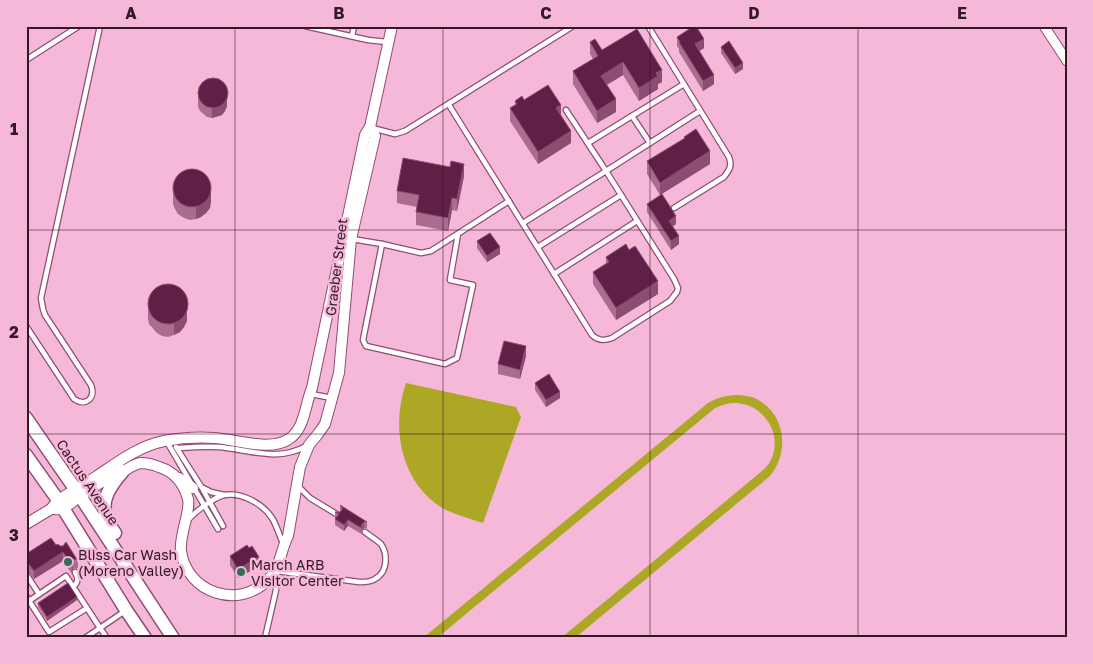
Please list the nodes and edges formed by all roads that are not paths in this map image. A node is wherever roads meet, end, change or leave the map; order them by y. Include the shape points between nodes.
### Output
1 (79, 26) edge
2 (100, 26) edge
3 (305, 26) edge
4 (354, 26) edge
5 (392, 26) edge
6 (573, 26) edge
7 (648, 26) edge
8 (1044, 26) edge
9 (352, 36) junction
10 (388, 42) junction
11 (26, 60) edge
12 (1067, 60) edge
13 (684, 84) junction
14 (449, 105) junction
15 (566, 110) dead end
16 (700, 110) junction
17 (632, 116) junction
18 (370, 127) junction
19 (650, 143) junction
20 (588, 144) junction
21 (606, 171) junction
22 (621, 195) junction
23 (508, 201) junction
24 (674, 208) dead end
25 (637, 221) junction
26 (523, 223) junction
27 (458, 234) junction
28 (351, 239) junction
29 (382, 244) junction
30 (538, 247) junction
31 (554, 274) junction
32 (26, 326) edge
33 (309, 394) junction
34 (332, 398) junction
35 (26, 418) edge
36 (172, 443) junction
37 (309, 444) junction
38 (26, 455) edge
39 (123, 471) junction
40 (176, 476) junction
41 (297, 485) junction
42 (198, 488) junction
43 (78, 493) junction
44 (224, 496) junction
45 (210, 502) junction
46 (57, 506) junction
47 (204, 506) junction
48 (338, 515) edge
49 (26, 524) edge
50 (185, 524) junction
51 (223, 526) dead end
52 (218, 529) dead end
53 (365, 532) edge
54 (284, 545) junction
55 (276, 571) junction
56 (75, 572) dead end
57 (26, 574) edge
58 (135, 579) junction
59 (74, 587) junction
60 (39, 594) junction
61 (28, 598) edge
62 (87, 608) junction
63 (126, 610) junction
64 (100, 628) junction
65 (85, 638) edge
66 (106, 638) edge
67 (145, 638) edge
68 (173, 638) edge
69 (265, 638) edge

1 - 11 lane
2 - 32 lane via 41,298 42,309 91,385 90,399 83,402 74,399
3 - 9 lane
4 - 9 lane
5 - 10 street, Graeber Street
6 - 14 lane
7 - 13 lane
8 - 12 street
9 - 10 lane
10 - 18 street, Graeber Street
13 - 16 lane
13 - 17 lane
14 - 18 lane via 395,134
14 - 23 lane
15 - 20 lane
16 - 19 lane
16 - 24 lane via 731,163 724,176
17 - 19 lane
17 - 20 lane
18 - 28 street, Graeber Street via 374,136
18 - 33 street, Graeber Street via 365,135
19 - 21 lane
20 - 21 lane
21 - 22 lane
21 - 26 lane
22 - 25 lane
22 - 30 lane
23 - 26 lane
23 - 27 lane
25 - 31 lane
25 - 31 lane via 678,288 670,301 612,338 596,339
26 - 30 lane
27 - 29 lane via 422,253
27 - 29 lane via 450,280 473,285 457,358 445,364 366,346 363,340
28 - 29 lane
28 - 34 street, Graeber Street via 339,373
30 - 31 lane
33 - 34 lane
33 - 36 street, Graeber Street via 300,425 290,438 275,445 215,438
34 - 37 street, Graeber Street via 325,424
35 - 43 main road, Cactus Avenue
36 - 37 lane via 278,455 298,451
36 - 42 lane
36 - 42 lane
36 - 43 street, Graeber Street via 148,446 129,454
37 - 41 street, Graeber Street
38 - 46 main road
39 - 40 street via 135,465 148,464
39 - 43 street
39 - 58 main road via 110,486 105,512
40 - 42 street
40 - 50 street via 189,502
41 - 48 lane via 310,498
41 - 54 street, Graeber Street
42 - 44 lane
42 - 45 lane
42 - 47 lane
43 - 46 street
43 - 58 main road, Cactus Avenue
44 - 45 lane
44 - 54 lane via 240,496 259,503 272,517
45 - 47 lane
45 - 51 lane
46 - 49 street
46 - 63 main road
47 - 50 lane
47 - 52 lane
50 - 55 street via 181,539 184,562 206,589 229,596 251,592
53 - 55 lane via 380,543 386,558 382,573 368,582
54 - 55 street
55 - 69 lane via 276,590
56 - 59 lane via 78,578
57 - 60 lane
58 - 68 main road, Cactus Avenue
59 - 60 lane via 66,576
59 - 62 lane
60 - 61 lane
61 - 62 lane via 49,632
62 - 64 lane
63 - 64 lane
63 - 67 main road
64 - 65 lane
64 - 66 lane

